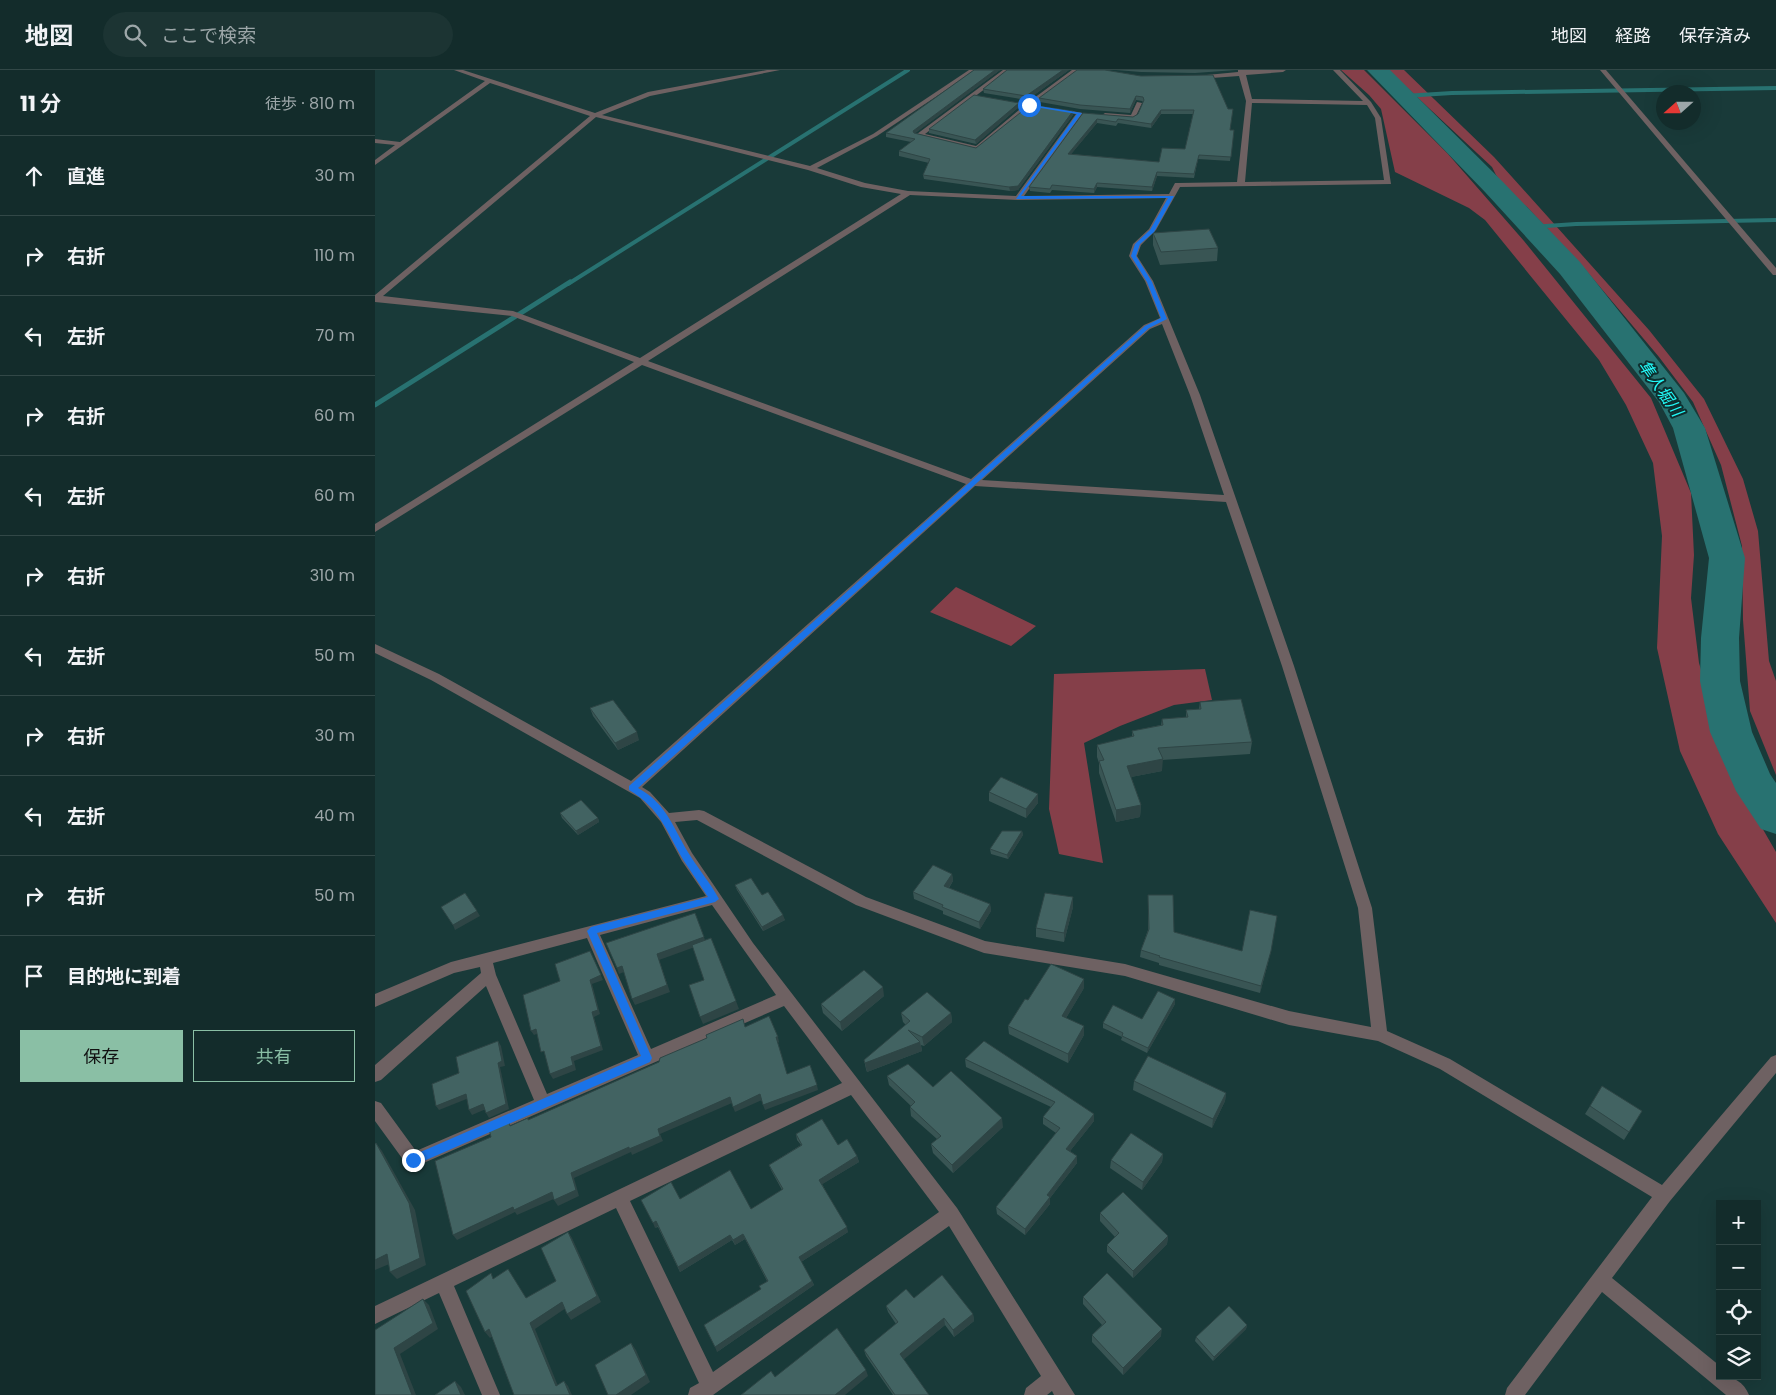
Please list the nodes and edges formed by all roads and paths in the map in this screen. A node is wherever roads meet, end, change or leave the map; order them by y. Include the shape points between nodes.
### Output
1 (457, 70) edge
2 (777, 70) edge
3 (973, 70) edge
4 (1007, 70) edge
5 (1077, 70) edge
6 (1283, 70) edge
7 (1336, 70) edge
8 (1603, 70) edge
9 (1241, 72) edge
10 (1186, 77) edge
11 (489, 81) junction
12 (972, 95) junction
13 (982, 97) edge
14 (1249, 101) junction
15 (1019, 103) edge
16 (1139, 103) edge
17 (1369, 103) junction
18 (1029, 105) junction
19 (1037, 106) edge
20 (1046, 108) edge
21 (1080, 113) junction
22 (595, 114) junction
23 (1089, 114) edge
24 (1098, 114) edge
25 (375, 141) edge
26 (401, 144) junction
27 (375, 163) edge
28 (811, 168) junction
29 (1241, 184) junction
30 (908, 193) junction
31 (1171, 196) junction
32 (1018, 198) junction
33 (1776, 273) edge
34 (376, 298) edge
35 (1165, 319) junction
36 (639, 362) junction
37 (973, 483) junction
38 (1231, 499) junction
39 (375, 529) edge
40 (375, 648) edge
41 (632, 788) junction
42 (666, 818) junction
43 (715, 899) junction
44 (591, 931) junction
45 (485, 959) junction
46 (489, 975) junction
47 (786, 998) junction
48 (375, 1002) edge
49 (1380, 1035) junction
50 (647, 1058) junction
51 (1776, 1062) edge
52 (375, 1075) edge
53 (853, 1086) junction
54 (543, 1103) junction
55 (375, 1108) edge
56 (1663, 1196) junction
57 (620, 1198) junction
58 (951, 1214) junction
59 (1601, 1280) junction
60 (443, 1282) junction
61 (375, 1315) edge
62 (1053, 1378) junction
63 (704, 1391) edge
64 (491, 1395) edge
65 (1033, 1395) edge
66 (1066, 1395) edge
67 (1514, 1395) edge
68 (1739, 1395) edge

1 - 11 street
2 - 22 street via 648,94
3 - 28 street via 875,135
4 - 12 street
5 - 18 street
6 - 9 street
7 - 17 street
8 - 33 street
9 - 10 street
9 - 14 street
11 - 22 street
11 - 26 street
12 - 13 street
12 - 18 street via 919,135 977,148
14 - 17 street
14 - 29 street
15 - 18 street
16 - 24 street via 1133,117
17 - 29 street via 1378,118 1388,182
18 - 19 street
20 - 21 street
21 - 23 street
21 - 32 street
22 - 28 street
22 - 34 street
25 - 26 street
26 - 27 street
28 - 30 street via 864,185
29 - 31 street via 1178,185
30 - 32 street
30 - 36 street
31 - 32 street
31 - 35 street via 1152,230 1137,244 1133,256
34 - 36 street via 513,314
35 - 37 street via 1147,327
35 - 38 street
36 - 37 street
36 - 39 street
37 - 38 street
37 - 41 street
38 - 49 street via 1365,908
40 - 41 street via 435,677
41 - 42 street via 645,795
42 - 43 street via 687,858
42 - 49 street via 699,815 861,901 984,947 1125,970 1289,1018
43 - 44 street
43 - 47 street
44 - 45 street
44 - 50 street
45 - 46 street
45 - 48 street via 451,968
46 - 52 street
46 - 54 street
47 - 50 street
47 - 53 street
49 - 56 street via 1445,1064
50 - 54 street
51 - 56 street
53 - 57 street
53 - 58 street
54 - 55 street via 413,1160
56 - 59 street
57 - 60 street
57 - 63 street
58 - 62 street
58 - 63 street
59 - 67 street
59 - 68 street
60 - 61 street
60 - 64 street
62 - 65 street
62 - 66 street

